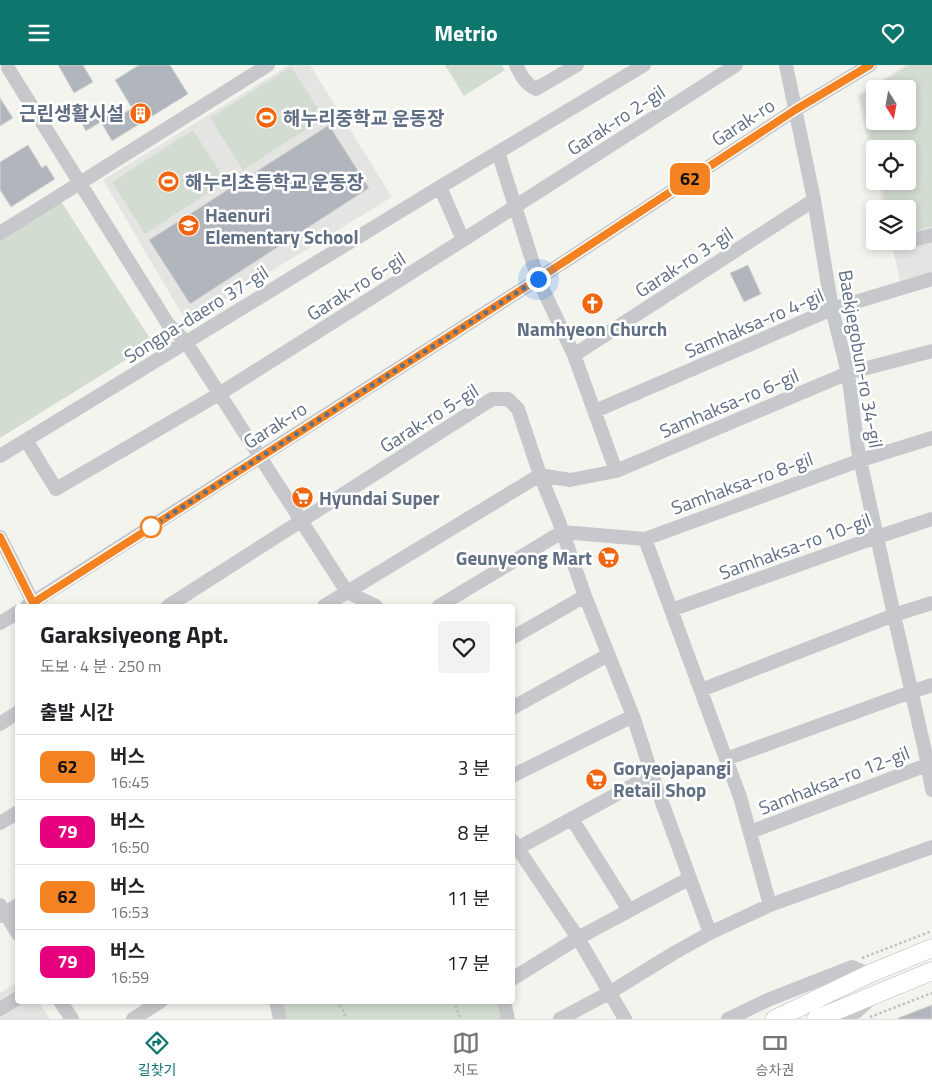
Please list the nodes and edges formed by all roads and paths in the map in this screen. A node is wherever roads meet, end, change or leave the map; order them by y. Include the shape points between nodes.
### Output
1 (268, 65) edge
2 (516, 65) edge
3 (644, 65) edge
4 (736, 65) edge
5 (786, 65) edge
6 (870, 65) edge
7 (8, 68) dead end
8 (564, 68) edge
9 (795, 110) junction
10 (498, 152) junction
11 (80, 183) junction
12 (440, 187) junction
13 (814, 200) junction
14 (516, 206) junction
15 (0, 233) edge
16 (932, 235) edge
17 (916, 239) edge
18 (463, 240) junction
19 (538, 279) junction
20 (932, 279) edge
21 (832, 309) junction
22 (186, 343) junction
23 (932, 351) edge
24 (574, 355) junction
25 (848, 373) junction
26 (219, 394) junction
27 (595, 411) junction
28 (932, 438) edge
29 (26, 440) junction
30 (0, 457) edge
31 (259, 457) junction
32 (861, 460) junction
33 (616, 471) junction
34 (540, 475) junction
35 (932, 519) edge
36 (301, 522) junction
37 (562, 532) junction
38 (0, 537) edge
39 (877, 537) junction
40 (645, 539) junction
41 (347, 592) junction
42 (585, 596) junction
43 (932, 603) edge
44 (31, 604) edge
45 (33, 604) edge
46 (171, 604) edge
47 (327, 604) edge
48 (372, 604) edge
49 (442, 604) edge
50 (671, 611) junction
51 (15, 614) edge
52 (894, 615) junction
53 (0, 623) edge
54 (515, 636) edge
55 (608, 655) junction
56 (932, 685) edge
57 (700, 690) junction
58 (911, 692) junction
59 (515, 706) edge
60 (15, 714) edge
61 (633, 716) junction
62 (0, 724) edge
63 (726, 759) junction
64 (930, 764) edge
65 (515, 775) edge
66 (652, 775) junction
67 (932, 789) edge
68 (15, 814) edge
69 (572, 819) junction
70 (0, 823) edge
71 (750, 832) junction
72 (515, 844) edge
73 (932, 847) edge
74 (690, 878) junction
75 (770, 905) junction
76 (15, 906) edge
77 (629, 910) junction
78 (2, 911) edge
79 (15, 930) edge
80 (710, 933) junction
81 (578, 938) junction
82 (932, 948) edge
83 (932, 971) edge
84 (869, 974) junction
85 (515, 977) edge
86 (609, 993) junction
87 (932, 993) edge
88 (876, 995) junction
89 (15, 1000) edge
90 (62, 1004) edge
91 (156, 1004) edge
92 (276, 1004) edge
93 (339, 1004) edge
94 (454, 1004) edge
95 (505, 1004) edge
96 (0, 1009) edge
97 (278, 1018) edge
98 (72, 1019) edge
99 (133, 1019) edge
100 (346, 1019) edge
101 (460, 1019) edge
102 (508, 1019) edge
103 (560, 1019) edge
104 (625, 1019) edge
105 (728, 1019) edge
106 (774, 1019) edge
107 (816, 1019) edge
108 (841, 1019) edge
109 (865, 1019) edge

1 - 11 street
2 - 8 street via 523,79 536,89
3 - 10 street, Songpa-daero 37-gil
4 - 14 street, Garak-ro 2-gil
5 - 9 street
6 - 9 street, Garak-ro
7 - 11 street
9 - 13 street, Baekjegobun-ro 34-gil
9 - 19 street, Garak-ro
10 - 12 street, Songpa-daero 37-gil
10 - 14 street
11 - 15 street
11 - 22 street via 168,324
12 - 18 street
12 - 22 street, Songpa-daero 37-gil
13 - 21 street, Baekjegobun-ro 34-gil
13 - 24 street, Garak-ro 3-gil
14 - 18 street, Garak-ro 2-gil
14 - 19 street
16 - 17 street
18 - 26 street, Garak-ro 6-gil
19 - 24 street
19 - 31 street, Garak-ro
20 - 21 street, Samhaksa-ro 4-gil
21 - 25 street, Baekjegobun-ro 34-gil
21 - 27 street, Samhaksa-ro 4-gil
22 - 26 street
22 - 29 street, Songpa-daero 37-gil
23 - 25 street, Samhaksa-ro 6-gil
24 - 27 street
25 - 32 street, Baekjegobun-ro 34-gil
25 - 33 street, Samhaksa-ro 6-gil
26 - 29 street, Garak-ro 6-gil via 56,489
26 - 31 street
27 - 33 street
28 - 32 street, Samhaksa-ro 8-gil
29 - 30 street, Songpa-daero 37-gil
31 - 36 street
31 - 45 street, Garak-ro
32 - 39 street, Baekjegobun-ro 34-gil
32 - 40 street, Samhaksa-ro 8-gil
33 - 34 street, Samhaksa-ro 6-gil via 570,480
34 - 36 street, Garak-ro 5-gil via 518,409 508,399 492,399
34 - 37 street, Garak-ro 5-gil
34 - 41 street
35 - 39 street, Samhaksa-ro 10-gil
36 - 41 street
36 - 46 street, Garak-ro 5-gil
37 - 40 street, Samhaksa-ro 8-gil
37 - 42 street, Garak-ro 5-gil
37 - 49 street
38 - 44 street, Garak-ro
39 - 50 street, Samhaksa-ro 10-gil
39 - 52 street, Baekjegobun-ro 34-gil
40 - 50 street
41 - 47 street
41 - 48 street
42 - 54 street
42 - 55 street, Garak-ro 5-gil
43 - 52 street
50 - 57 street
51 - 53 street
52 - 57 street
52 - 58 street, Baekjegobun-ro 34-gil
55 - 59 street
55 - 61 street, Garak-ro 5-gil
56 - 58 street
57 - 63 street
58 - 63 street
58 - 64 street, Baekjegobun-ro 34-gil
60 - 62 street
61 - 65 street
61 - 66 street, Garak-ro 5-gil
63 - 71 street
64 - 67 street, Baekjegobun-ro 34-gil
64 - 71 street, Samhaksa-ro 12-gil
66 - 69 street
66 - 74 street, Garak-ro 5-gil
68 - 70 street
69 - 72 street
69 - 77 street
71 - 75 street
72 - 81 street
73 - 75 street
74 - 77 street
74 - 80 street, Garak-ro 5-gil
75 - 80 street
76 - 78 street
77 - 81 street
78 - 79 street
80 - 86 street
81 - 85 street
81 - 86 street
82 - 84 main road
83 - 88 main road
84 - 105 street via 852,967
84 - 106 main road
86 - 103 street
86 - 104 street
87 - 109 path
88 - 107 main road
88 - 108 street via 856,1012
89 - 96 street
90 - 98 street
91 - 99 street
92 - 97 street
93 - 100 path
94 - 101 path
95 - 102 street

